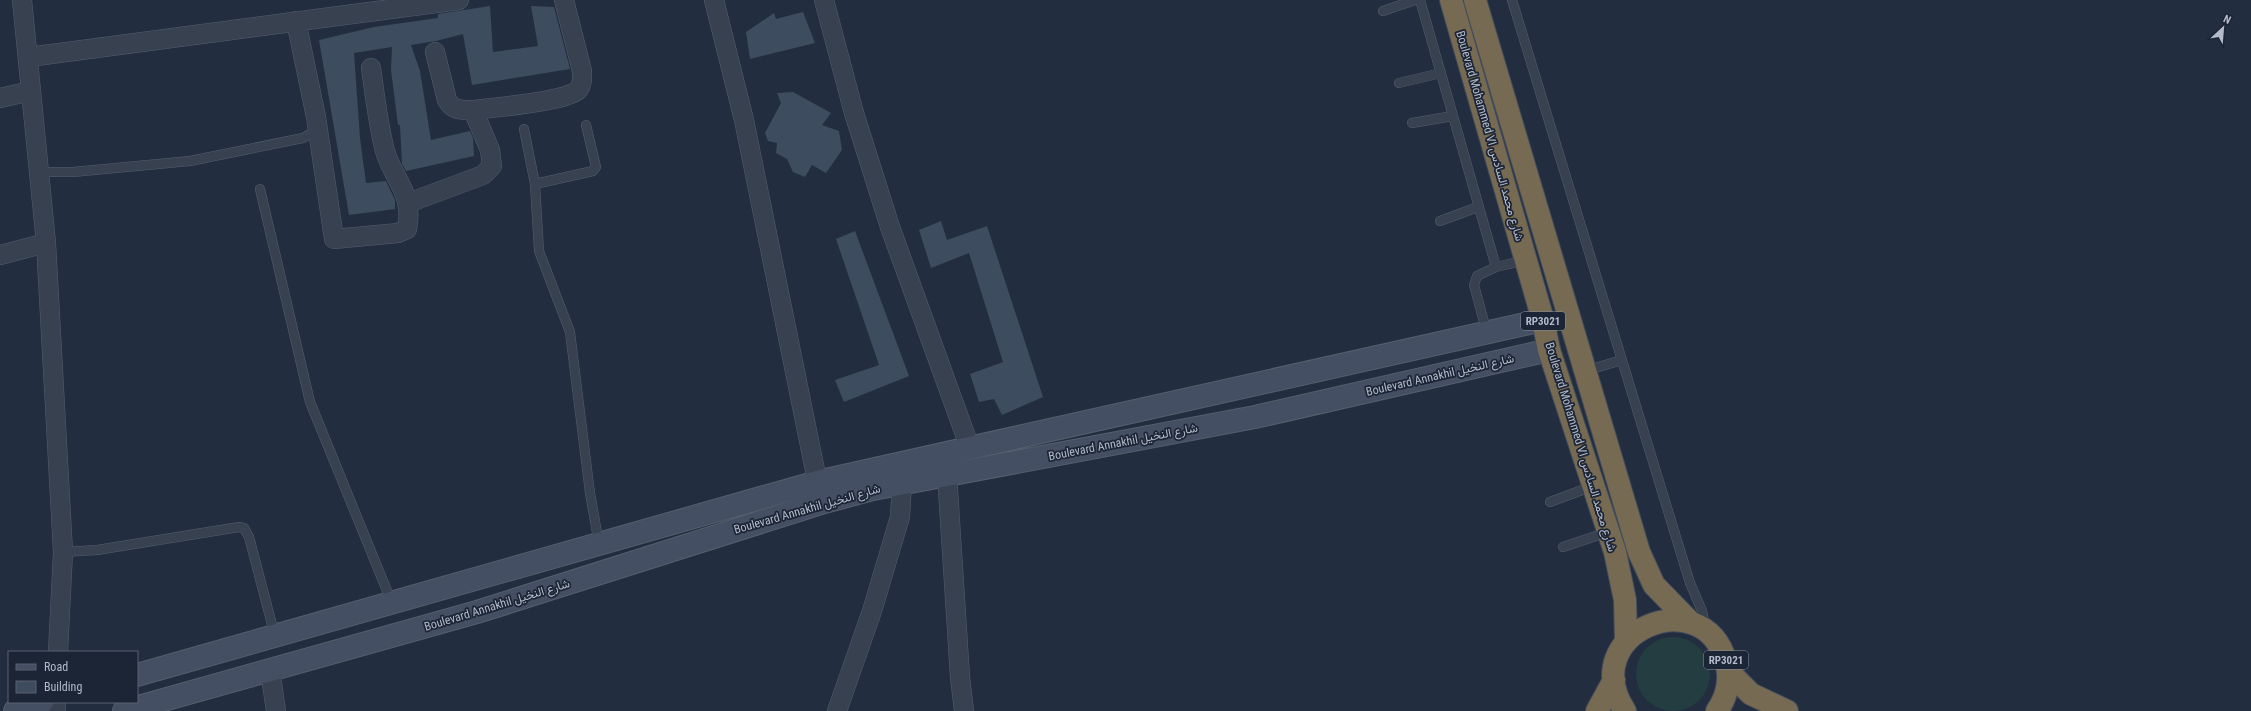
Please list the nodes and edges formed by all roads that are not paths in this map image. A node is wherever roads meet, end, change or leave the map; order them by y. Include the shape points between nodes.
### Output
1 (22, 0) edge
2 (459, 0) edge
3 (564, 0) edge
4 (714, 0) edge
5 (824, 0) edge
6 (1415, 0) edge
7 (1420, 0) edge
8 (1451, 0) edge
9 (1475, 0) edge
10 (1512, 0) edge
11 (1383, 11) dead end
12 (296, 21) junction
13 (436, 52) dead end
14 (29, 57) junction
15 (371, 68) dead end
16 (1441, 73) junction
17 (1399, 83) dead end
18 (31, 91) junction
19 (0, 98) edge
20 (473, 110) junction
21 (1453, 116) junction
22 (1412, 123) dead end
23 (586, 124) dead end
24 (318, 129) junction
25 (524, 129) dead end
26 (37, 172) junction
27 (535, 184) junction
28 (260, 189) dead end
29 (408, 203) junction
30 (1478, 207) junction
31 (1440, 221) dead end
32 (46, 243) junction
33 (0, 255) edge
34 (1526, 260) junction
35 (1496, 267) junction
36 (1543, 320) junction
37 (1487, 333) junction
38 (1549, 350) junction
39 (1622, 360) junction
40 (1585, 371) junction
41 (970, 448) junction
42 (948, 474) junction
43 (902, 483) junction
44 (1593, 486) junction
45 (819, 492) junction
46 (1550, 502) dead end
47 (1608, 532) junction
48 (599, 544) junction
49 (1563, 547) dead end
50 (63, 552) junction
51 (392, 602) junction
52 (1699, 628) junction
53 (275, 636) junction
54 (1626, 642) junction
55 (58, 651) edge
56 (270, 670) junction
57 (1728, 671) junction
58 (138, 675) edge
59 (1614, 680) junction
60 (39, 703) edge
61 (15, 711) edge
62 (124, 711) edge
63 (276, 711) edge
64 (837, 711) edge
65 (964, 711) edge
66 (1597, 711) edge
67 (1625, 711) edge
68 (1717, 711) edge
69 (1787, 711) edge

1 - 14 street
2 - 12 street
3 - 20 street via 582,71 579,90 564,98
4 - 45 street via 744,120
5 - 41 street via 854,113 890,227
6 - 11 lane
7 - 16 lane
8 - 34 highway, Boulevard Mohammed VI شارع محمد السادس / RP3021
9 - 40 highway, Boulevard Mohammed VI شارع محمد السادس / RP3021
10 - 39 lane
12 - 14 street
12 - 24 street
13 - 20 street via 447,100 451,107
14 - 18 street
15 - 29 street via 386,152
16 - 17 lane
16 - 21 lane
18 - 19 street
18 - 26 street
20 - 29 street via 490,150 492,166 483,175
21 - 22 lane
21 - 30 lane
23 - 27 lane via 596,167 593,171
24 - 26 lane via 303,138 190,161 73,172
24 - 29 street via 334,239 398,233 407,229 410,216
25 - 27 lane
26 - 32 street
27 - 48 lane via 539,251 570,332 590,493
28 - 51 lane via 310,402
30 - 31 lane
30 - 35 lane
32 - 33 street
32 - 50 street
34 - 35 lane
34 - 36 highway, Boulevard Mohammed VI شارع محمد السادس / RP3021
35 - 37 lane via 1477,276 1474,285
36 - 37 street, Boulevard Annakhil شارع النخيل
36 - 38 highway, Boulevard Mohammed VI شارع محمد السادس / RP3021
37 - 41 street, Boulevard Annakhil شارع النخيل
38 - 42 street, Boulevard Annakhil شارع النخيل via 1255,417
38 - 44 highway, Boulevard Mohammed VI شارع محمد السادس / RP3021
39 - 40 lane
39 - 52 lane via 1690,583 1702,611
40 - 52 highway, Boulevard Mohammed VI شارع محمد السادس / RP3021 via 1647,573 1661,594
41 - 45 street, Boulevard Annakhil شارع النخيل
42 - 43 street, Boulevard Annakhil شارع النخيل
42 - 65 street
43 - 45 street, Boulevard Annakhil شارع النخيل
43 - 64 street via 900,517 872,611
44 - 46 lane
44 - 47 highway, Boulevard Mohammed VI شارع محمد السادس / RP3021
45 - 48 street, Boulevard Annakhil شارع النخيل
45 - 56 street, Boulevard Annakhil شارع النخيل via 477,612
47 - 49 lane
47 - 54 highway, Boulevard Mohammed VI شارع محمد السادس / RP3021 via 1625,600
48 - 51 street, Boulevard Annakhil شارع النخيل
50 - 53 lane via 97,550 244,528 249,537
50 - 55 street
51 - 53 street, Boulevard Annakhil شارع النخيل
52 - 54 highway, RP3021 via 1669,620 1655,622 1636,632
52 - 57 highway, RP3021 via 1723,653
53 - 58 street, Boulevard Annakhil شارع النخيل
54 - 59 highway, RP3021 via 1615,664
56 - 62 street, Boulevard Annakhil شارع النخيل
56 - 63 street
57 - 68 highway, RP3021 via 1727,690
57 - 69 highway via 1751,694
59 - 66 highway
59 - 67 highway, RP3021 via 1616,693
60 - 61 street

